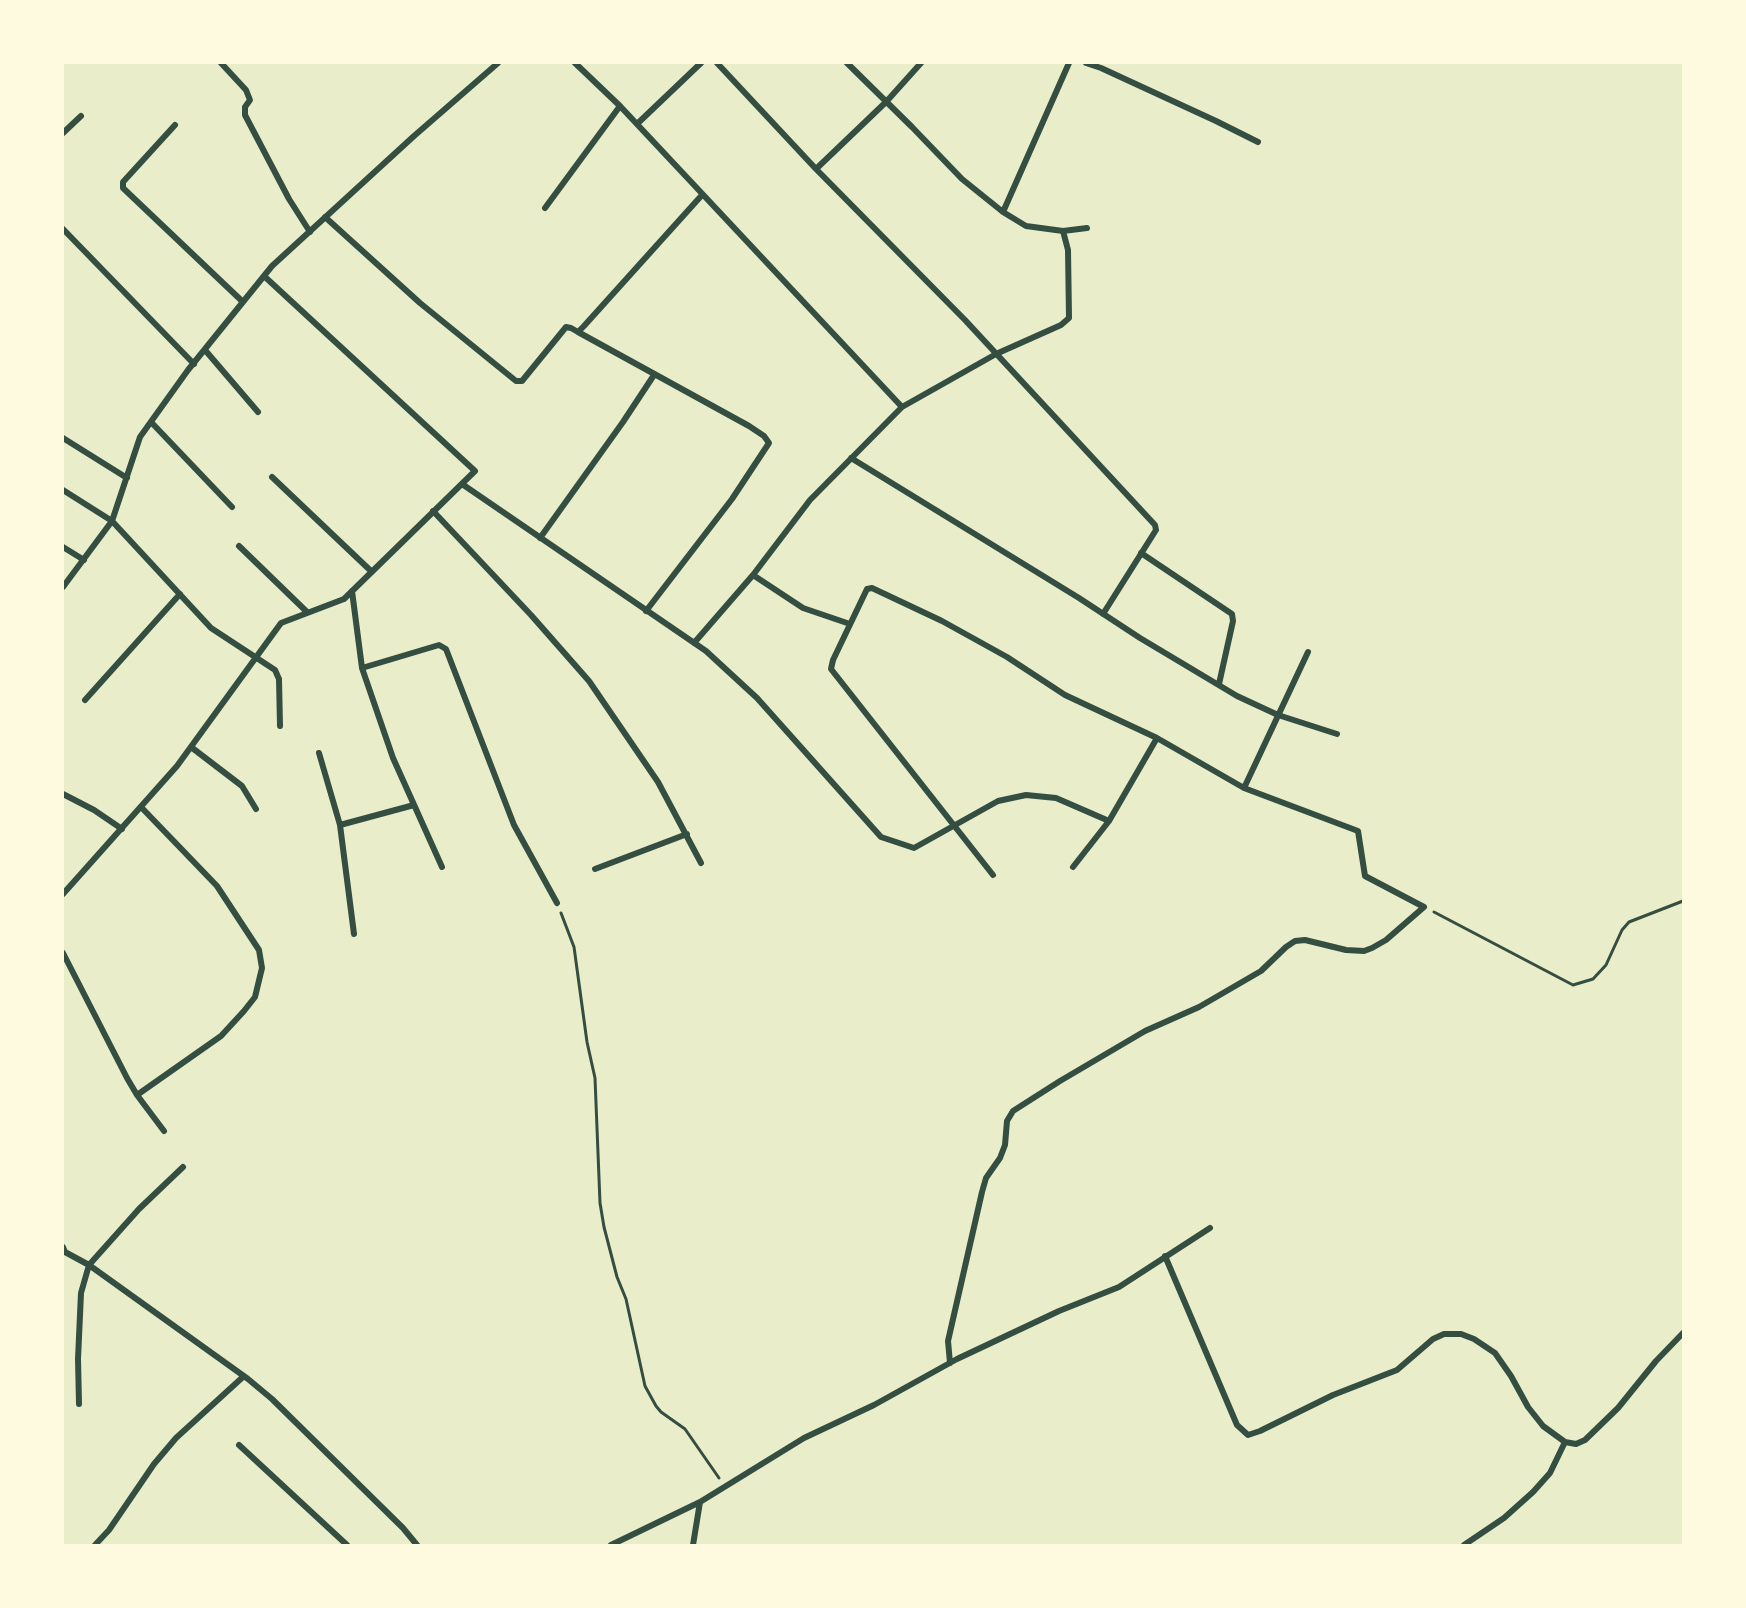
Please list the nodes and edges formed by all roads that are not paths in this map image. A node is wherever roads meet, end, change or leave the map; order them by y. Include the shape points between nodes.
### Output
1 (221, 63) edge
2 (498, 63) edge
3 (575, 63) edge
4 (701, 63) edge
5 (717, 63) edge
6 (847, 63) edge
7 (921, 63) edge
8 (1069, 63) edge
9 (1086, 63) edge
10 (886, 102) junction
11 (620, 106) junction
12 (81, 116) dead end
13 (637, 124) junction
14 (175, 125) dead end
15 (63, 134) edge
16 (1258, 142) dead end
17 (816, 169) junction
18 (702, 195) junction
19 (545, 208) dead end
20 (1003, 212) junction
21 (325, 218) junction
22 (1087, 228) dead end
23 (63, 229) edge
24 (1063, 231) junction
25 (310, 232) junction
26 (264, 276) junction
27 (243, 302) junction
28 (578, 332) junction
29 (205, 350) junction
30 (996, 354) junction
31 (194, 364) junction
32 (654, 375) junction
33 (902, 407) junction
34 (258, 412) dead end
35 (151, 422) junction
36 (63, 438) edge
37 (851, 458) junction
38 (272, 477) dead end
39 (126, 478) junction
40 (462, 484) junction
41 (63, 490) edge
42 (232, 507) dead end
43 (433, 511) junction
44 (112, 521) junction
45 (540, 538) junction
46 (239, 546) dead end
47 (63, 547) edge
48 (1141, 553) junction
49 (84, 560) junction
50 (372, 572) junction
51 (753, 574) junction
52 (63, 587) edge
53 (352, 591) junction
54 (180, 594) junction
55 (646, 611) junction
56 (307, 612) junction
57 (1103, 614) junction
58 (850, 624) junction
59 (694, 643) junction
60 (1308, 652) dead end
61 (255, 658) junction
62 (362, 668) junction
63 (1219, 684) junction
64 (85, 700) dead end
65 (1278, 715) junction
66 (280, 726) dead end
67 (1337, 734) dead end
68 (1157, 738) junction
69 (191, 747) junction
70 (319, 753) dead end
71 (1244, 788) junction
72 (63, 794) edge
73 (414, 805) junction
74 (141, 807) junction
75 (255, 809) dead end
76 (1109, 821) junction
77 (340, 825) junction
78 (954, 826) junction
79 (122, 829) junction
80 (687, 834) junction
81 (701, 863) dead end
82 (442, 867) dead end
83 (1073, 867) dead end
84 (595, 869) dead end
85 (993, 875) dead end
86 (63, 894) edge
87 (557, 903) road end
88 (354, 934) dead end
89 (63, 953) edge
90 (137, 1095) junction
91 (164, 1131) dead end
92 (183, 1167) dead end
93 (1210, 1228) dead end
94 (64, 1250) edge
95 (1165, 1256) junction
96 (89, 1265) junction
97 (1683, 1333) edge
98 (950, 1363) junction
99 (244, 1376) junction
100 (79, 1404) dead end
101 (1565, 1442) junction
102 (239, 1445) dead end
103 (700, 1502) junction
104 (95, 1545) edge
105 (347, 1545) edge
106 (417, 1545) edge
107 (611, 1545) edge
108 (693, 1545) edge
109 (1464, 1545) edge

1 - 25 street via 246,90 250,100 245,115
2 - 21 street
3 - 11 street
4 - 13 street
5 - 17 street
6 - 10 street
7 - 10 street
8 - 20 street
9 - 16 street
10 - 17 street
10 - 20 street via 962,179
11 - 13 street
11 - 19 street
12 - 15 street
13 - 18 street
14 - 27 street via 123,182 123,188
17 - 30 street
18 - 28 street
18 - 33 street
20 - 24 street via 1026,226
21 - 25 street
21 - 28 street via 516,381 522,381 566,327
22 - 24 street
23 - 31 street
24 - 30 street via 1068,250 1069,318 1062,325
25 - 26 street
26 - 27 street
26 - 40 street via 475,471
27 - 29 street
28 - 32 street
29 - 31 street
29 - 34 street
30 - 33 street
30 - 48 street via 1155,525 1156,531
31 - 35 street
32 - 45 street
32 - 55 street via 750,426 769,443 732,499
33 - 37 street
35 - 39 street via 140,437
35 - 42 street
36 - 39 street
37 - 51 street via 810,500
37 - 57 street
38 - 50 street
39 - 44 street
40 - 43 street
40 - 45 street
41 - 44 street
43 - 50 street
43 - 80 street via 589,681 658,782
44 - 49 street
44 - 54 street
45 - 55 street
46 - 56 street
47 - 49 street
48 - 57 street
48 - 63 street via 1232,614
49 - 52 street
50 - 53 street
51 - 58 street via 803,608
51 - 59 street
53 - 56 street via 344,599
53 - 62 street
54 - 61 street via 211,628
54 - 64 street
55 - 59 street
56 - 61 street via 281,623
57 - 63 street
58 - 68 street via 867,589 872,588 1007,657 1065,695
58 - 78 street via 831,669
59 - 78 street via 757,698 881,837 914,848
60 - 65 street
61 - 66 street via 275,670 279,680
61 - 69 street
62 - 73 street
62 - 87 street via 439,645 446,649 514,825
63 - 65 street
65 - 67 street
65 - 71 street
68 - 71 street
68 - 76 street
69 - 74 street
69 - 75 street via 242,786
70 - 77 street
71 - 98 street via 1358,831 1365,876 1424,907 1386,940 1364,951 1295,941 1261,971 1198,1007 1145,1031 1013,1111 1007,1120 1005,1145 982,1192 948,1341
72 - 79 street
73 - 77 street
73 - 82 street
74 - 79 street
74 - 90 street via 217,886 258,950 262,968 255,997 221,1036
76 - 78 street via 1056,798 1026,795 998,801
76 - 83 street
77 - 88 street
78 - 85 street
79 - 86 street
80 - 81 street
80 - 84 street
89 - 90 street
90 - 91 street
92 - 96 street
93 - 95 street
94 - 96 street
95 - 98 street via 1119,1287
95 - 101 street via 1237,1425 1248,1435 1397,1370 1433,1339 1461,1334 1495,1353 1528,1407 1543,1426
96 - 99 street
96 - 100 street via 81,1293
97 - 101 street via 1585,1440 1576,1444
98 - 103 street via 804,1438
99 - 104 street via 176,1438
99 - 106 street via 272,1399
101 - 109 street via 1550,1473 1533,1492
102 - 105 street
103 - 107 street
103 - 108 street

